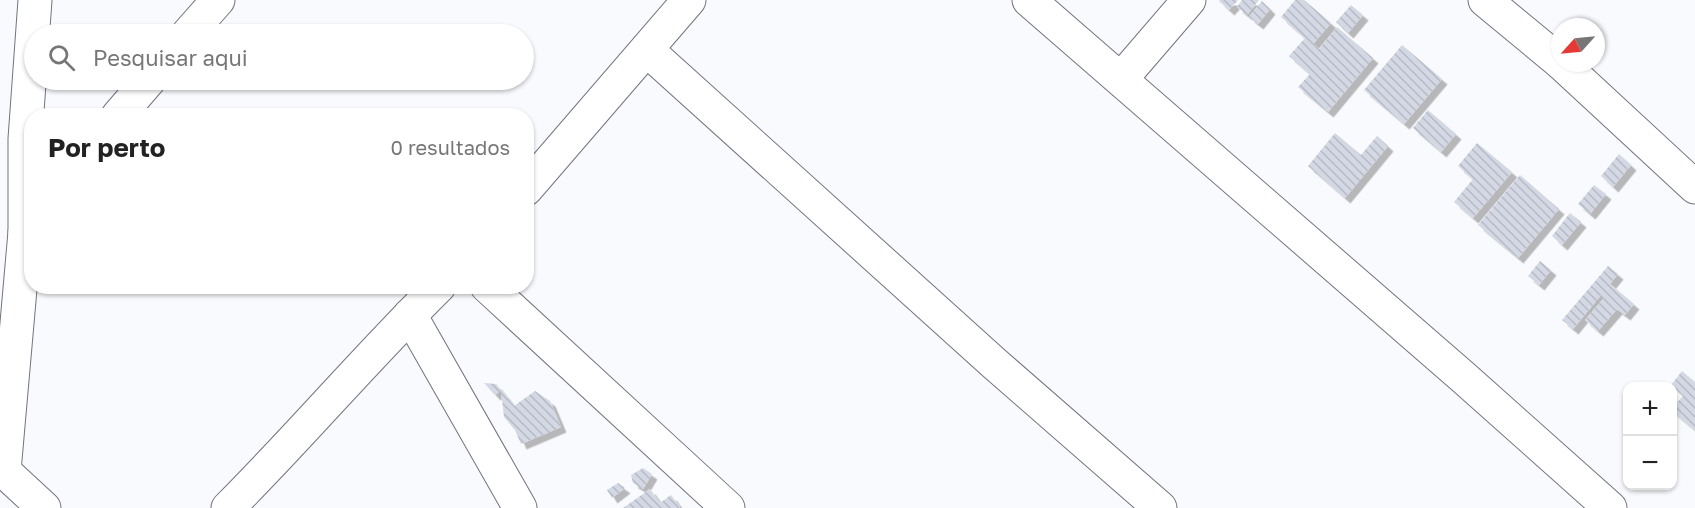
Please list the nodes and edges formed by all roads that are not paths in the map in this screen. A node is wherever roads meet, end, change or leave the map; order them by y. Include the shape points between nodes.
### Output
1 (35, 0) edge
2 (218, 0) edge
3 (689, 0) edge
4 (1029, 0) edge
5 (1190, 0) edge
6 (1485, 0) edge
7 (33, 24) edge
8 (197, 24) edge
9 (647, 50) junction
10 (1551, 55) edge
11 (1570, 72) edge
12 (1121, 79) junction
13 (29, 90) edge
14 (140, 90) edge
15 (27, 108) edge
16 (125, 108) edge
17 (534, 180) edge
18 (1695, 187) edge
19 (24, 265) edge
20 (431, 294) edge
21 (496, 294) edge
22 (410, 315) junction
23 (2, 470) edge
24 (44, 508) edge
25 (228, 508) edge
26 (520, 508) edge
27 (728, 508) edge
28 (1160, 508) edge
29 (1610, 508) edge

1 - 7 street
2 - 8 street
3 - 9 street
4 - 12 street
5 - 12 street
6 - 10 street
9 - 17 street
9 - 28 street
11 - 18 street
12 - 29 street
13 - 15 street
14 - 16 street
19 - 23 street
20 - 22 street
21 - 27 street
22 - 25 street
22 - 26 street
23 - 24 street

